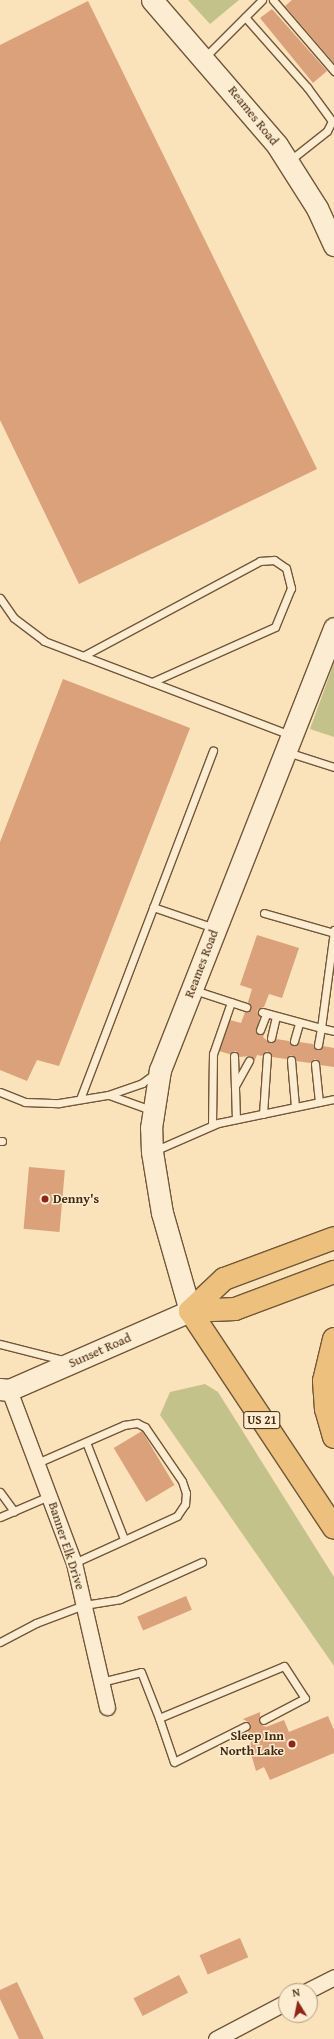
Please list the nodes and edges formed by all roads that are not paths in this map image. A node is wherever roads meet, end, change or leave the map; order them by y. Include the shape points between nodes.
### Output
1 (152, 0) edge
2 (262, 0) edge
3 (273, 0) edge
4 (244, 17) junction
5 (204, 58) junction
6 (334, 71) edge
7 (289, 161) junction
8 (334, 245) edge
9 (0, 598) edge
10 (334, 628) edge
11 (83, 656) junction
12 (152, 682) junction
13 (288, 744) junction
14 (213, 751) dead end
15 (334, 767) edge
16 (153, 907) junction
17 (264, 913) dead end
18 (215, 929) junction
19 (334, 930) edge
20 (334, 933) edge
21 (192, 989) junction
22 (231, 1002) junction
23 (246, 1007) dead end
24 (276, 1017) junction
25 (298, 1023) junction
26 (320, 1028) junction
27 (260, 1030) dead end
28 (334, 1031) edge
29 (271, 1038) dead end
30 (294, 1042) dead end
31 (318, 1045) dead end
32 (234, 1056) dead end
33 (267, 1056) dead end
34 (291, 1060) dead end
35 (249, 1061) dead end
36 (315, 1064) dead end
37 (160, 1070) junction
38 (235, 1086) junction
39 (0, 1092) edge
40 (108, 1095) junction
41 (80, 1099) junction
42 (334, 1099) edge
43 (319, 1102) junction
44 (295, 1107) junction
45 (153, 1111) junction
46 (263, 1114) junction
47 (236, 1119) junction
48 (212, 1126) junction
49 (152, 1152) junction
50 (334, 1238) edge
51 (334, 1272) edge
52 (190, 1311) junction
53 (334, 1339) edge
54 (0, 1344) edge
55 (73, 1362) junction
56 (3, 1394) edge
57 (334, 1437) edge
58 (86, 1442) junction
59 (37, 1464) junction
60 (0, 1492) edge
61 (49, 1496) junction
62 (14, 1511) junction
63 (0, 1517) edge
64 (334, 1528) edge
65 (124, 1539) junction
66 (202, 1562) dead end
67 (74, 1563) junction
68 (84, 1605) junction
69 (0, 1642) edge
70 (101, 1682) junction
71 (107, 1707) dead end
72 (159, 1718) junction
73 (263, 1720) dead end
74 (246, 1726) dead end
75 (334, 1977) edge
76 (318, 1985) edge
77 (278, 2006) edge
78 (216, 2039) edge

1 - 5 main road, Reames Road
2 - 4 lane
3 - 6 lane
4 - 5 lane
4 - 7 lane via 307,87 332,121 327,132
5 - 7 main road, Reames Road
7 - 8 main road, Reames Road via 317,208
9 - 11 lane via 14,618 44,641
10 - 13 main road, Reames Road
11 - 12 lane
11 - 12 lane via 260,561 274,560 286,568 291,588 275,627
12 - 13 lane
13 - 15 lane
13 - 18 main road, Reames Road
14 - 16 lane
16 - 18 lane
16 - 41 lane
17 - 20 lane
18 - 21 main road, Reames Road
19 - 20 lane
20 - 26 lane
21 - 22 lane
21 - 37 main road, Reames Road
22 - 23 lane
22 - 48 lane via 214,1054
24 - 25 lane
24 - 27 lane via 264,1013
24 - 29 lane
25 - 26 lane
25 - 30 lane
26 - 28 lane
26 - 31 lane
32 - 38 lane
33 - 46 lane
34 - 44 lane
35 - 38 lane
36 - 43 lane
37 - 40 lane via 142,1082
37 - 45 main road, Reames Road
38 - 47 lane
39 - 41 lane via 25,1102 42,1104
40 - 41 lane
40 - 45 lane
42 - 43 lane
43 - 44 lane
44 - 46 lane
45 - 49 main road, Reames Road
46 - 47 lane
47 - 48 lane
48 - 49 lane
49 - 52 main road, Reames Road via 162,1214
50 - 52 main road, Sunset Road via 224,1279
51 - 52 main road, Sunset Road via 235,1309
52 - 55 main road, Sunset Road
52 - 64 main road, US 21
53 - 57 main road via 324,1381 326,1409
54 - 55 lane via 24,1352
55 - 56 main road, Sunset Road
56 - 59 street, Banner Elk Drive
58 - 59 lane
58 - 65 lane
58 - 65 lane via 124,1425 137,1423 145,1427 182,1481 186,1493 185,1504 177,1516
59 - 61 street, Banner Elk Drive
60 - 62 lane
61 - 62 lane
61 - 67 street, Banner Elk Drive
62 - 63 lane
65 - 67 lane
66 - 68 lane via 120,1599
67 - 68 street, Banner Elk Drive
68 - 69 lane via 36,1623
68 - 70 street, Banner Elk Drive
70 - 71 street, Banner Elk Drive
70 - 72 lane via 141,1672
72 - 73 lane via 284,1666 304,1698
72 - 74 lane via 174,1762
75 - 76 street
77 - 78 street

